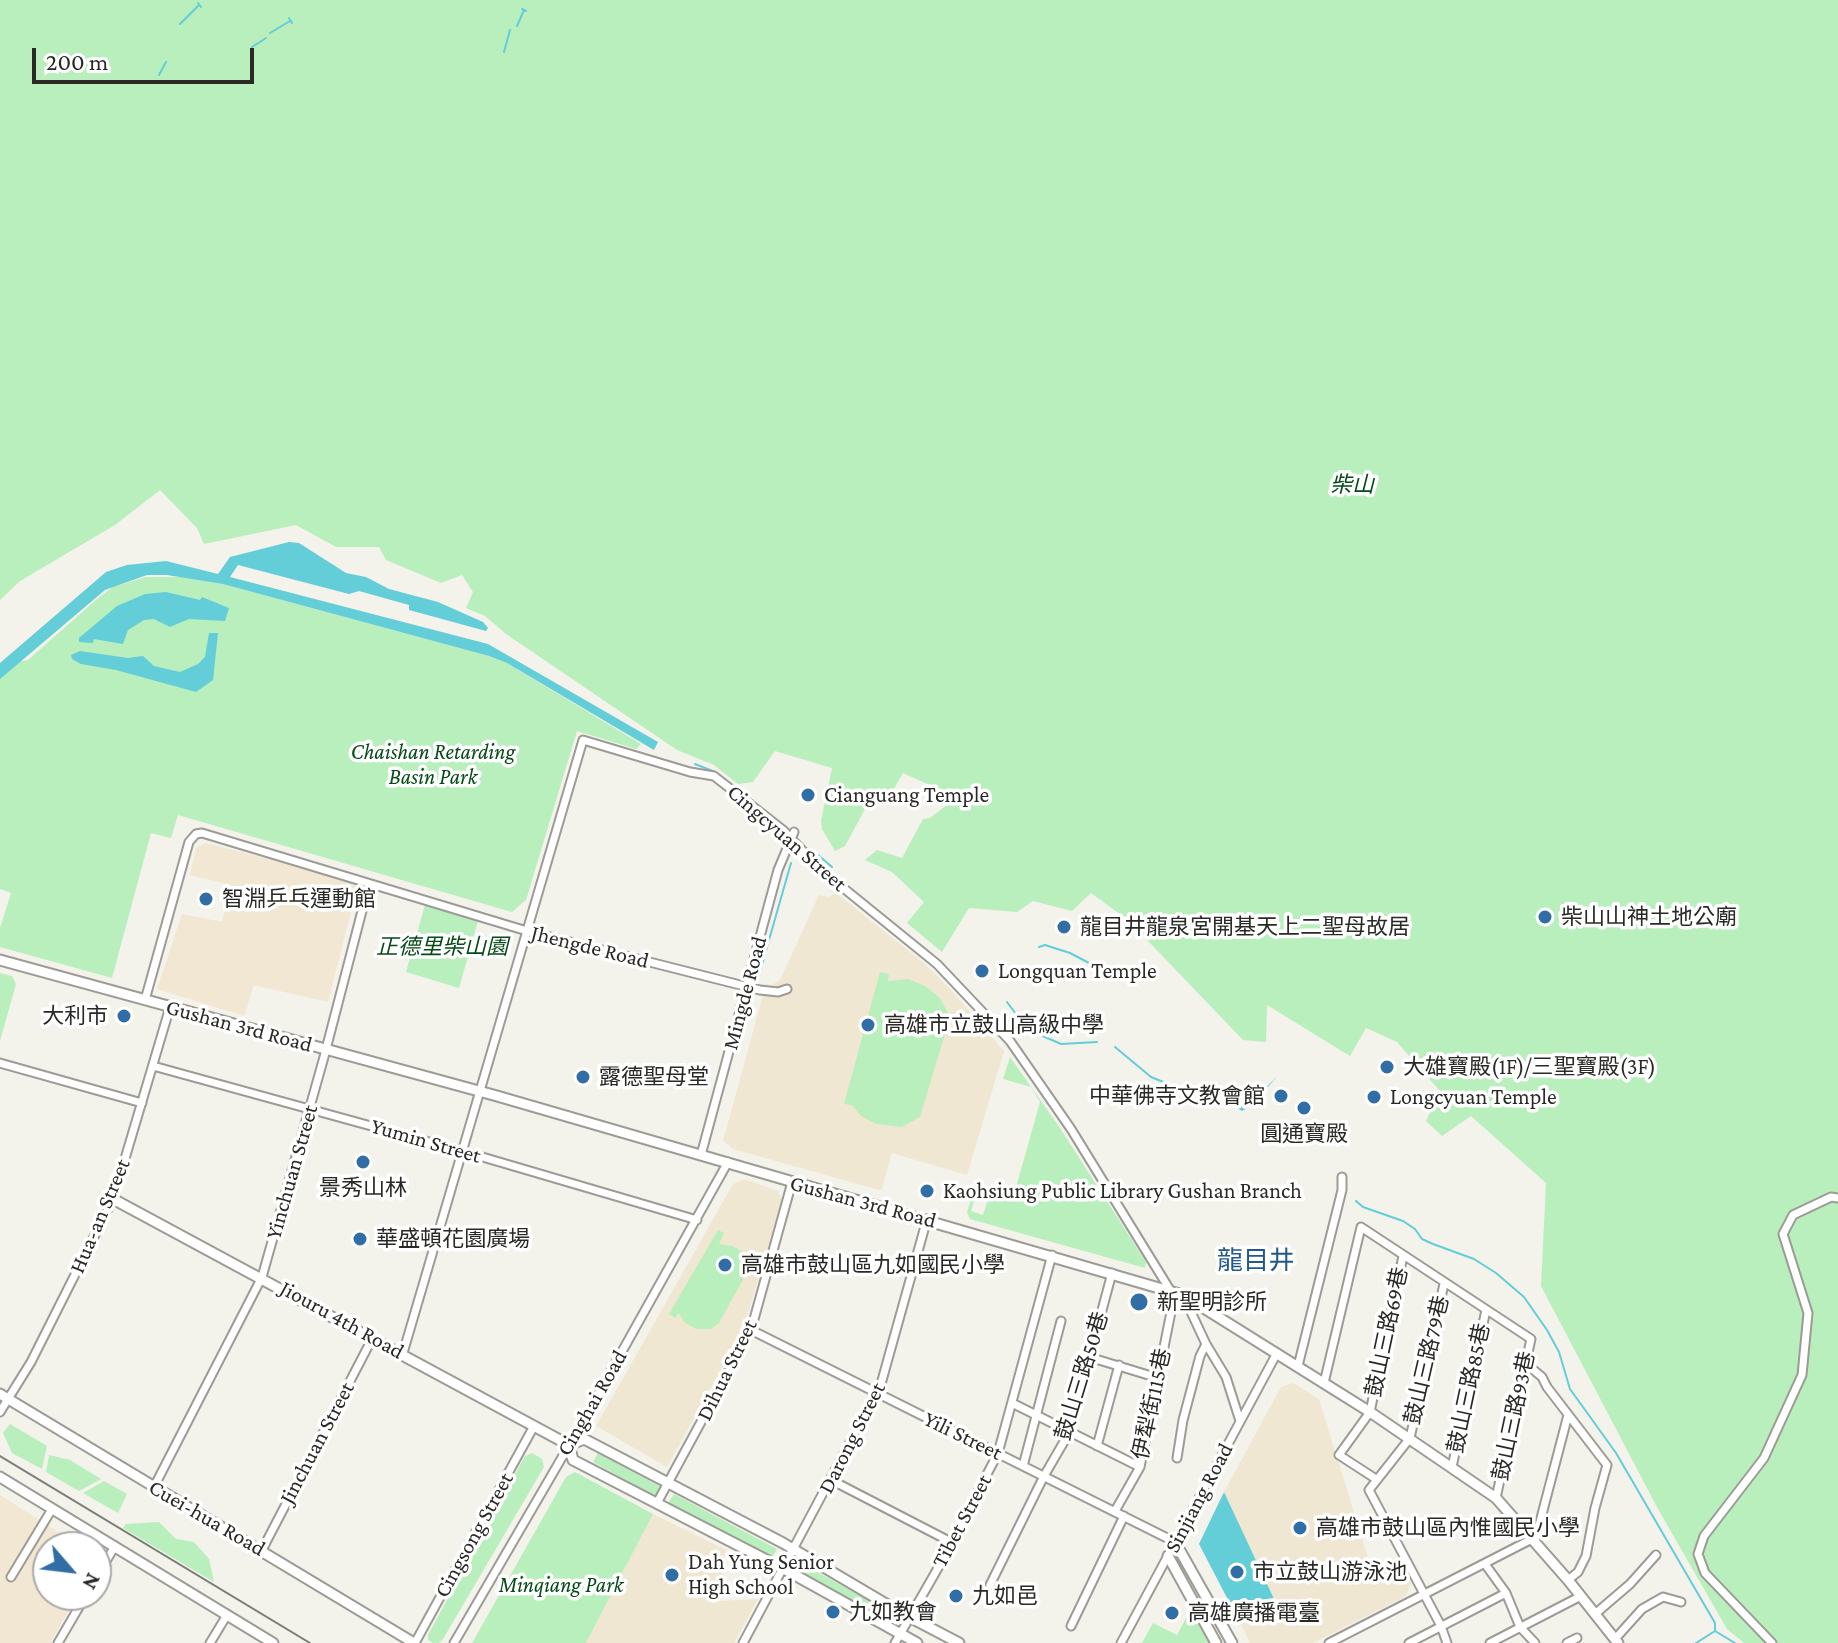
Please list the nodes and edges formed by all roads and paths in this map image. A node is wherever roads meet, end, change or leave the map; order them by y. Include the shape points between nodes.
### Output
1 (793, 835) junction
2 (369, 884) junction
3 (527, 931) junction
4 (0, 960) edge
5 (746, 987) junction
6 (787, 989) dead end
7 (145, 1000) junction
8 (170, 1007) junction
9 (326, 1050) junction
10 (0, 1063) edge
11 (153, 1066) junction
12 (479, 1091) junction
13 (142, 1103) junction
14 (310, 1109) junction
15 (462, 1151) junction
16 (701, 1155) junction
17 (728, 1162) junction
18 (1342, 1177) dead end
19 (792, 1182) junction
20 (1838, 1198) edge
21 (113, 1199) junction
22 (927, 1219) junction
23 (697, 1220) junction
24 (1052, 1255) junction
25 (1403, 1256) junction
26 (1112, 1273) junction
27 (262, 1277) junction
28 (1444, 1284) junction
29 (1176, 1292) junction
30 (1486, 1310) junction
31 (1061, 1321) dead end
32 (751, 1330) junction
33 (373, 1337) junction
34 (1206, 1344) junction
35 (403, 1353) junction
36 (1277, 1353) junction
37 (1089, 1357) junction
38 (1525, 1363) junction
39 (1119, 1365) junction
40 (1298, 1366) junction
41 (1158, 1378) junction
42 (1324, 1383) junction
43 (877, 1393) junction
44 (5, 1396) edge
45 (1012, 1403) junction
46 (0, 1412) edge
47 (1370, 1412) junction
48 (1036, 1415) junction
49 (1568, 1415) junction
50 (1240, 1421) junction
51 (534, 1426) junction
52 (1069, 1433) junction
53 (1410, 1438) junction
54 (569, 1445) junction
55 (1097, 1446) junction
56 (998, 1453) junction
57 (1177, 1458) dead end
58 (1023, 1466) junction
59 (1140, 1467) junction
60 (1452, 1467) junction
61 (1044, 1476) junction
62 (0, 1477) edge
63 (1376, 1479) junction
64 (831, 1480) junction
65 (668, 1483) junction
66 (154, 1487) junction
67 (1496, 1498) junction
68 (657, 1503) junction
69 (52, 1509) junction
70 (1115, 1511) junction
71 (1124, 1516) junction
72 (1534, 1540) junction
73 (951, 1542) junction
74 (1175, 1542) junction
75 (115, 1546) junction
76 (794, 1549) junction
77 (262, 1550) junction
78 (112, 1551) edge
79 (1656, 1555) dead end
80 (1168, 1556) junction
81 (1485, 1564) junction
82 (784, 1569) junction
83 (11, 1577) dead end
84 (1568, 1580) junction
85 (990, 1585) dead end
86 (1506, 1593) junction
87 (1424, 1594) junction
88 (1581, 1596) junction
89 (1681, 1602) dead end
90 (77, 1611) edge
91 (1595, 1614) junction
92 (227, 1615) junction
93 (910, 1617) junction
94 (1071, 1626) dead end
95 (1441, 1626) junction
96 (1520, 1627) junction
97 (898, 1638) edge
98 (1577, 1638) dead end
99 (1617, 1641) edge
100 (1334, 1642) edge
101 (58, 1643) edge
102 (210, 1643) edge
103 (273, 1643) edge
104 (415, 1643) edge
105 (454, 1643) edge
106 (743, 1643) edge
107 (917, 1643) edge
108 (959, 1643) edge
109 (1121, 1643) edge
110 (1216, 1643) edge
111 (1232, 1643) edge
112 (1409, 1643) edge
113 (1447, 1643) edge
114 (1490, 1643) edge
115 (1535, 1643) edge
116 (1567, 1643) edge
117 (1772, 1643) edge

1 - 3 street, Cingcyuan Street via 711,774 583,740
1 - 5 street, Mingde Road
1 - 29 street, Cingcyuan Street via 820,869 937,964 1010,1041
2 - 3 street, Jhengde Road
2 - 7 street, Jhengde Road via 196,834 189,842
2 - 9 street, Yinchuan Street
3 - 5 street, Jhengde Road
3 - 12 street, Cingcyuan Street
4 - 7 street, Gushan 3rd Road
5 - 6 street, Jhengde Road
5 - 16 street, Mingde Road
7 - 8 street, Gushan 3rd Road
8 - 9 street, Gushan 3rd Road
8 - 11 street, Hua-an Street
9 - 12 street, Gushan 3rd Road
9 - 14 street, Yinchuan Street
10 - 13 street
11 - 13 street, Hua-an Street
11 - 14 street, Yumin Street
12 - 15 street, Cingcyuan Street
12 - 16 street, Gushan 3rd Road
13 - 21 street, Hua-an Street
14 - 15 street, Yumin Street
14 - 27 street, Yinchuan Street
15 - 23 street, Yumin Street
15 - 35 street, Cingcyuan Street
16 - 17 street, Gushan 3rd Road
17 - 19 street, Gushan 3rd Road
17 - 23 street, Cinghai Road
18 - 40 street
19 - 22 street, Gushan 3rd Road
19 - 32 street, Dihua Street
20 - 117 street via 1793,1215 1783,1234 1808,1313 1802,1375 1764,1458 1704,1536 1698,1554 1705,1573
21 - 27 street, Jiouru 4th Road
21 - 44 street, Hua-an Street via 56,1313
22 - 24 street, Gushan 3rd Road
22 - 43 street, Darong Street
23 - 54 street, Cinghai Road
24 - 26 street, Gushan 3rd Road
24 - 45 street, Tibet Street
25 - 28 street, 鼓山三路79巷
25 - 42 street, 鼓山三路69巷 via 1361,1227
25 - 47 street, 鼓山三路69巷
26 - 29 street, Gushan 3rd Road
26 - 37 street, 鼓山三路50巷
27 - 33 street, Jiouru 4th Road
27 - 66 street, Yinchuan Street
28 - 30 street, 鼓山三路85巷
28 - 53 street, 鼓山三路79巷
29 - 34 street, Cingcyuan Street
29 - 36 street, Gushan 3rd Road
29 - 41 street, 伊犁街115巷
30 - 38 street, 鼓山三路93巷 via 1531,1339
30 - 60 street, 鼓山三路85巷
31 - 48 street
32 - 43 street, Yili Street
32 - 65 street, Dihua Street
33 - 35 street, Jiouru 4th Road
33 - 77 street, Jinchuan Street
34 - 50 street, Cingcyuan Street via 1226,1377
34 - 57 street
35 - 51 street, Jiouru 4th Road
36 - 40 street, Gushan 3rd Road
36 - 50 street, Sinjiang Road
37 - 39 street
37 - 52 street, 鼓山三路50巷
38 - 49 street via 1542,1377
38 - 67 street, 鼓山三路93巷
39 - 41 street
39 - 55 street
40 - 42 street, Gushan 3rd Road
41 - 59 street, 伊犁街115巷
42 - 47 street, Gushan 3rd Road
43 - 56 street, Yili Street
43 - 64 street, Darong Street
44 - 46 street, Hua-an Street
44 - 66 street, Cuei-hua Road
45 - 48 street
45 - 56 street, Tibet Street
47 - 53 street, Gushan 3rd Road
47 - 63 street via 1339,1455
48 - 52 street
48 - 58 street
49 - 72 street
49 - 84 street via 1607,1471 1586,1556
50 - 74 street, Sinjiang Road
51 - 54 street, Jiouru 4th Road
51 - 104 street, Cingsong Street
52 - 55 street
52 - 61 street, 鼓山三路50巷
53 - 60 street, Gushan 3rd Road
53 - 63 street
54 - 65 street, Jiouru 4th Road via 584,1439
54 - 68 street, Jiouru 4th Road via 573,1460
54 - 105 street, Cinghai Road
55 - 59 street
56 - 58 street, Yili Street
56 - 73 street, Tibet Street
58 - 61 street, Yili Street
59 - 70 street, 伊犁街115巷
60 - 67 street, Gushan 3rd Road
61 - 70 street, Yili Street
61 - 85 street, 鼓山三路50巷
62 - 69 street
63 - 87 street via 1369,1490
64 - 73 street
64 - 76 street, Darong Street
65 - 68 street, Dihua Street
65 - 76 street, Jiouru 4th Road
66 - 77 street, Cuei-hua Road
67 - 72 street, Gushan 3rd Road
68 - 82 street, Jiouru 4th Road
69 - 75 street
69 - 83 street
70 - 71 street, Yili Street
71 - 74 street, Yili Street
71 - 94 street
72 - 81 street
72 - 84 street, Gushan 3rd Road
73 - 93 street, Tibet Street
74 - 80 street, Sinjiang Road
74 - 111 street
75 - 78 street
75 - 92 street
76 - 82 street, Darong Street
76 - 93 street, Jiouru 4th Road
77 - 104 street, Cuei-hua Road
79 - 91 street
80 - 109 street, Sinjiang Road
80 - 110 street
81 - 86 street
81 - 87 street
82 - 97 street, Jiouru 4th Road
82 - 106 street, Darong Street
84 - 88 street, Gushan 3rd Road
86 - 95 street
86 - 96 street
87 - 95 street
87 - 100 street
88 - 91 street, Gushan 3rd Road
88 - 96 street
89 - 99 street via 1663,1597 1642,1609
90 - 101 street
91 - 99 street, Gushan 3rd Road
92 - 102 street
92 - 103 street
93 - 97 street, Tibet Street
93 - 108 street, Jiouru 4th Road
95 - 112 street
95 - 113 street
96 - 114 street
96 - 115 street
97 - 107 street, Jiouru 4th Road
98 - 116 street

